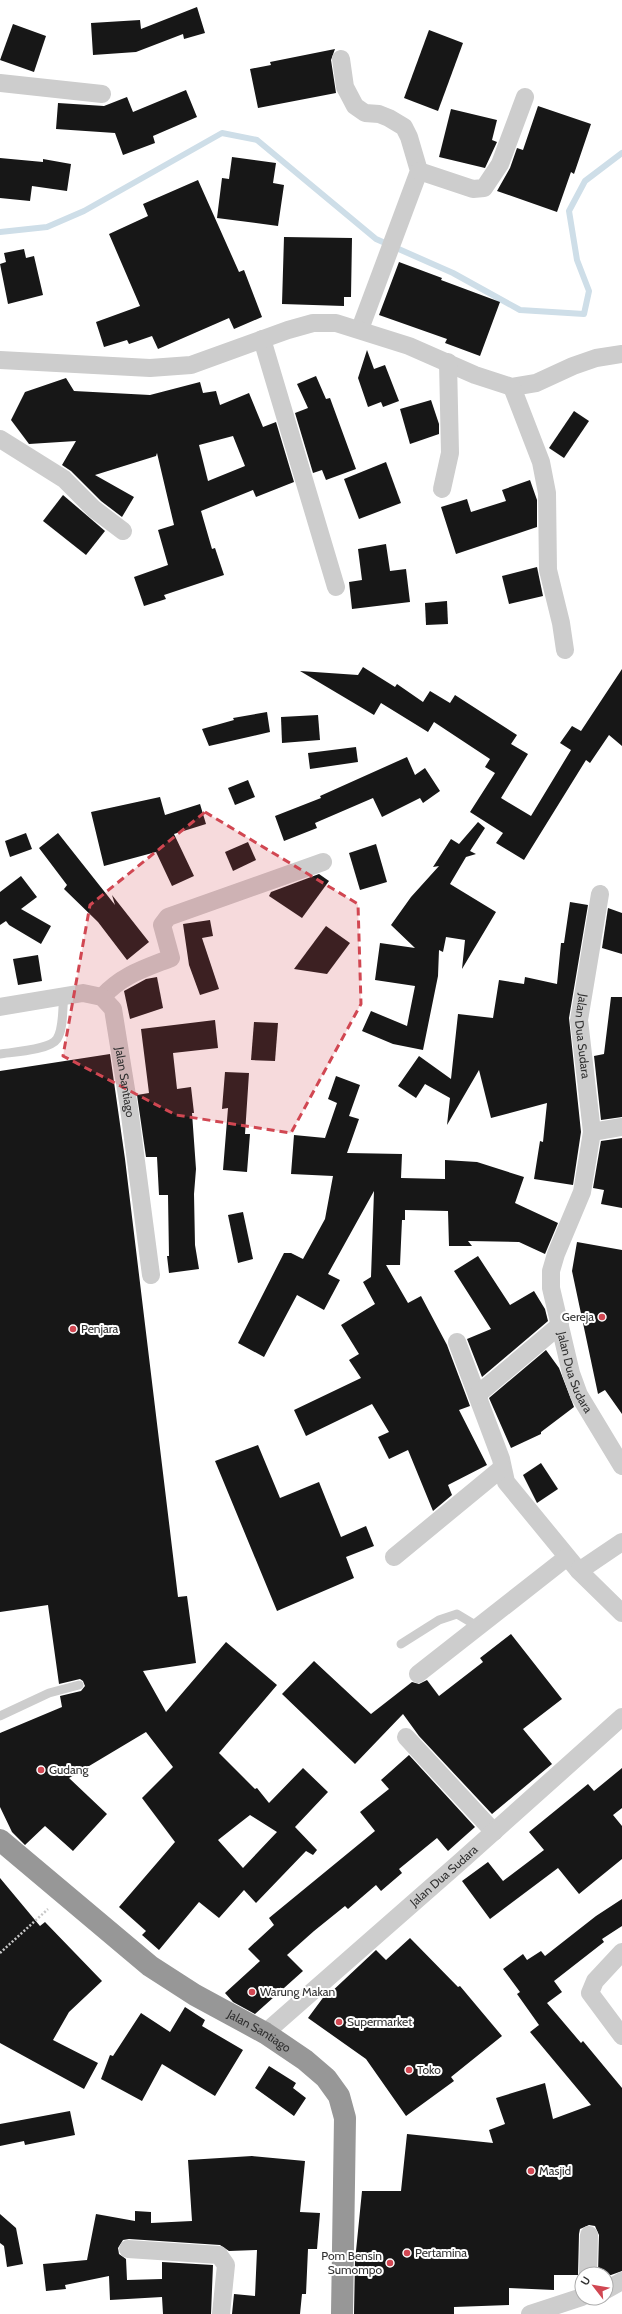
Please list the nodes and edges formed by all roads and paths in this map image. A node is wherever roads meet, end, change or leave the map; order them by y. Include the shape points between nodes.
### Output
1 (341, 59) dead end
2 (0, 83) edge
3 (102, 94) dead end
4 (525, 97) dead end
5 (419, 171) junction
6 (360, 329) junction
7 (262, 339) junction
8 (622, 354) edge
9 (0, 360) edge
10 (448, 362) junction
11 (512, 387) junction
12 (0, 439) edge
13 (442, 489) dead end
14 (123, 531) dead end
15 (336, 587) dead end
16 (565, 650) dead end
17 (323, 862) dead end
18 (600, 894) dead end
19 (64, 996) junction
20 (102, 997) junction
21 (0, 1008) edge
22 (0, 1054) edge
23 (622, 1127) edge
24 (592, 1132) junction
25 (151, 1275) dead end
26 (560, 1325) junction
27 (457, 1342) dead end
28 (477, 1395) junction
29 (622, 1466) edge
30 (502, 1468) junction
31 (622, 1542) edge
32 (394, 1557) dead end
33 (566, 1558) junction
34 (579, 1571) junction
35 (622, 1613) edge
36 (476, 1626) junction
37 (401, 1644) dead end
38 (418, 1674) dead end
39 (79, 1686) dead end
40 (0, 1716) edge
41 (622, 1717) edge
42 (406, 1737) dead end
43 (494, 1832) junction
44 (0, 1840) edge
45 (63, 1895) junction
46 (622, 1952) edge
47 (0, 1953) edge
48 (265, 2033) junction
49 (622, 2036) edge
50 (589, 2235) dead end
51 (128, 2248) dead end
52 (588, 2266) edge
53 (574, 2300) edge
54 (221, 2314) edge
55 (342, 2314) edge
56 (530, 2314) edge

1 - 5 street via 345,87 355,106 365,113 389,118 404,128
2 - 3 street
4 - 5 street via 500,164 484,188 473,189
5 - 6 street
6 - 7 street via 336,322 313,323
6 - 10 street
7 - 9 street via 191,365 150,368
7 - 15 street
8 - 11 street via 596,358 536,383
10 - 11 street
10 - 13 street via 450,453
11 - 16 street via 541,462 547,493 548,570
12 - 14 street via 64,479 94,509
17 - 20 street via 168,917 162,925 171,958 128,975 113,985
18 - 24 street, Jalan Dua Sudara via 579,1020
19 - 20 street via 83,993
19 - 21 street
19 - 22 lane via 60,1032 54,1042 46,1046
20 - 25 street, Jalan Santiago via 113,1009 118,1036
23 - 24 street
24 - 26 street, Jalan Dua Sudara via 582,1192 551,1271 551,1288
26 - 28 street
26 - 29 street, Jalan Dua Sudara via 579,1395
27 - 28 street
28 - 30 street
30 - 32 street
30 - 33 street via 506,1482
31 - 34 street
33 - 34 street
33 - 36 street
34 - 35 street
36 - 37 lane via 457,1614 439,1620
36 - 38 street
39 - 40 lane via 50,1693
41 - 43 street, Jalan Dua Sudara
42 - 43 street
43 - 48 street, Jalan Dua Sudara
44 - 45 highway, Jalan Santiago
45 - 47 path
45 - 48 highway, Jalan Santiago via 150,1966 195,1995
46 - 49 street via 595,1981 590,1992
48 - 55 highway, Jalan Santiago via 326,2078 339,2096 345,2118
50 - 52 street
51 - 54 street via 220,2255 226,2265
53 - 56 street

